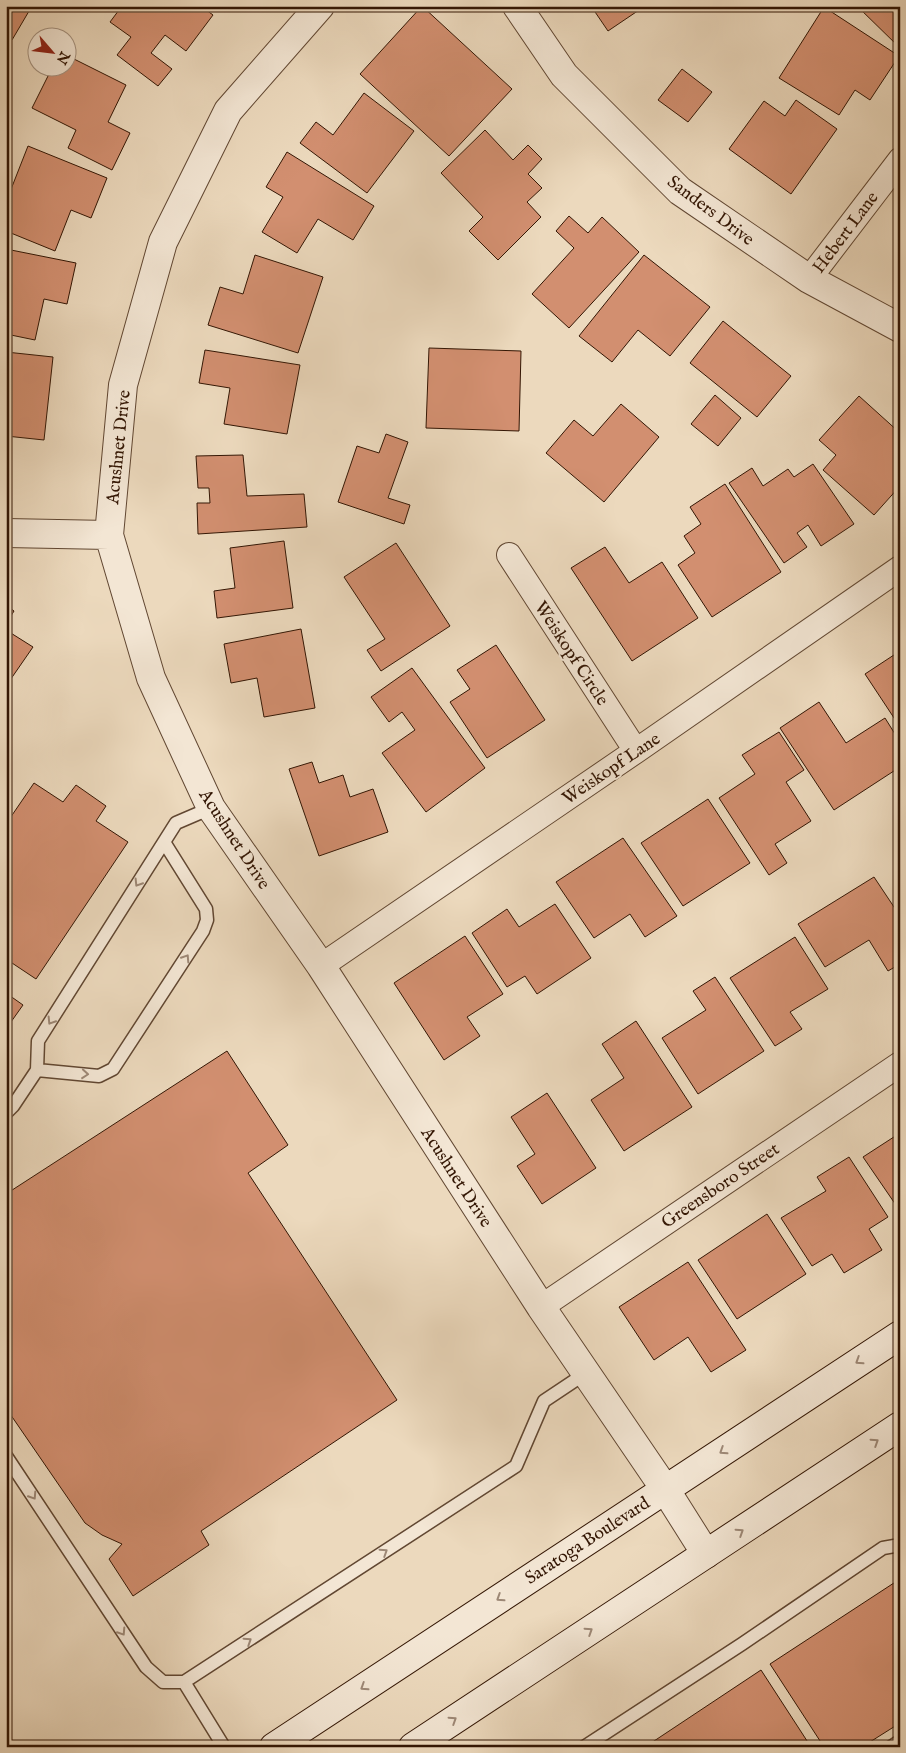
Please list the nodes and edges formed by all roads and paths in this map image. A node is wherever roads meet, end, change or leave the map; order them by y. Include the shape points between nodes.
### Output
1 (320, 6) edge
2 (517, 6) edge
3 (900, 160) edge
4 (809, 280) junction
5 (900, 328) edge
6 (6, 533) edge
7 (109, 535) junction
8 (509, 555) dead end
9 (900, 568) edge
10 (636, 751) junction
11 (211, 808) junction
12 (164, 842) junction
13 (321, 966) junction
14 (900, 1064) edge
15 (37, 1070) junction
16 (6, 1113) edge
17 (541, 1306) junction
18 (900, 1335) edge
19 (586, 1373) junction
20 (900, 1426) edge
21 (6, 1456) edge
22 (665, 1489) junction
23 (900, 1545) edge
24 (706, 1554) junction
25 (184, 1682) junction
26 (900, 1741) edge
27 (224, 1747) edge
28 (274, 1747) edge
29 (413, 1747) edge
30 (584, 1747) edge
31 (892, 1747) edge

1 - 7 street, Acushnet Drive via 228,111 163,242 124,385
2 - 4 street, Sanders Drive via 564,76 680,191
3 - 4 street, Hebert Lane
4 - 5 street, Sanders Drive
6 - 7 street
7 - 11 street, Acushnet Drive via 151,678
8 - 10 street, Weiskopf Circle
9 - 10 street, Weiskopf Lane
10 - 13 street, Weiskopf Lane
11 - 12 lane via 176,823
11 - 13 street, Acushnet Drive
12 -> 15 lane via 38,1041
15 -> 12 lane via 99,1076 113,1069 204,931 206,910
13 - 17 street, Acushnet Drive
14 - 17 street, Greensboro Street
15 - 16 lane
17 - 19 street, Acushnet Drive
18 -> 22 street, Saratoga Boulevard
19 - 22 street, Acushnet Drive
25 -> 19 lane via 516,1466 544,1401
24 -> 20 street
21 -> 25 lane via 146,1667 162,1682
22 - 24 street, Acushnet Drive
22 -> 28 street, Saratoga Boulevard
23 - 30 lane via 883,1548
29 -> 24 street
25 - 27 lane
26 - 31 lane

